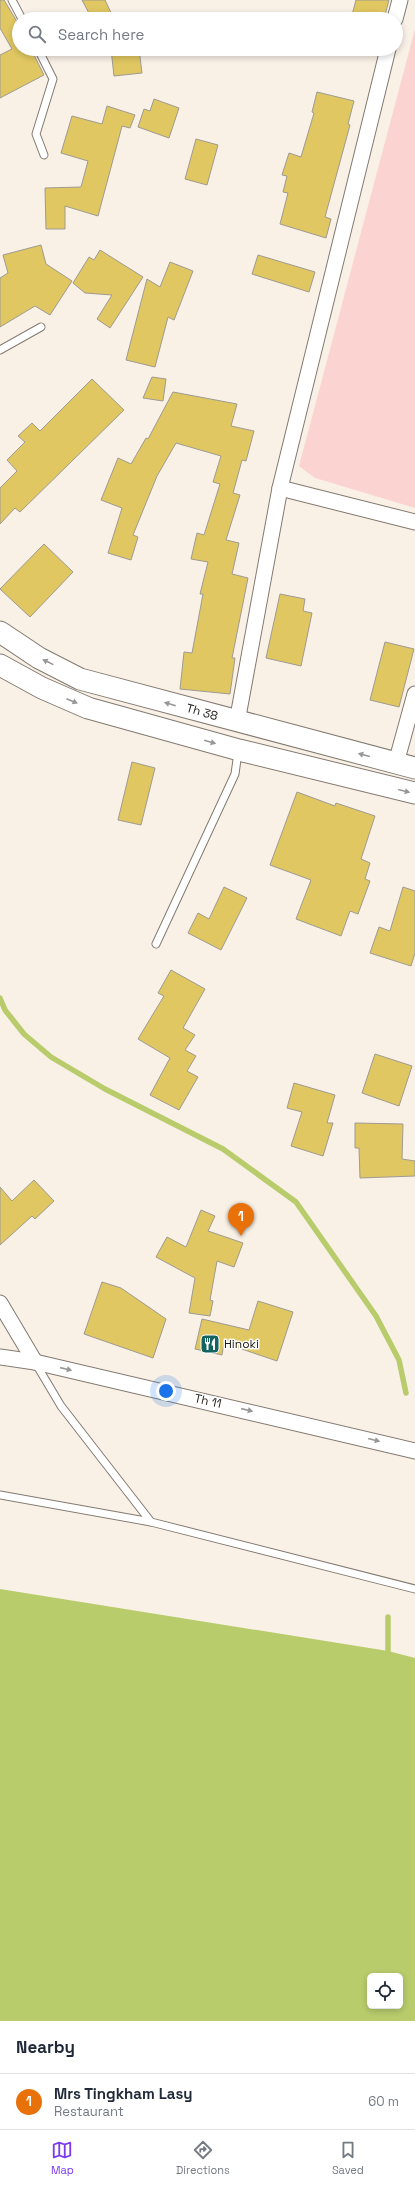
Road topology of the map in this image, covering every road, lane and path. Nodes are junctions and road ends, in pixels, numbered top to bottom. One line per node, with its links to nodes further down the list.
1 (12, 0): 3 (lane)
2 (400, 0): 4 (street)
3 (18, 12)
4 (397, 12)
5 (41, 56): 7 (lane)
6 (386, 56): 10 (street)
7 (44, 155)
8 (41, 327): 9 (lane)
9 (0, 350)
10 (280, 488): 11 (street); 15 (street)
11 (415, 522)
12 (0, 632): 15 (street, Th 38, one-way to 12)
13 (0, 664): 16 (street, one-way to 16)
14 (415, 694): 17 (street)
15 (237, 722): 17 (street, Th 38, one-way to 15)
16 (239, 750): 18 (street, one-way to 18); 19 (lane)
17 (405, 766)
18 (415, 793)
19 (156, 944)
20 (0, 1302): 22 (street)
21 (0, 1357): 22 (street, Th 11)
22 (35, 1362): 23 (street, Th 11, one-way to 23); 25 (lane)
23 (415, 1451)
24 (0, 1495): 25 (lane)
25 (151, 1522): 26 (lane)
26 (415, 1589)

